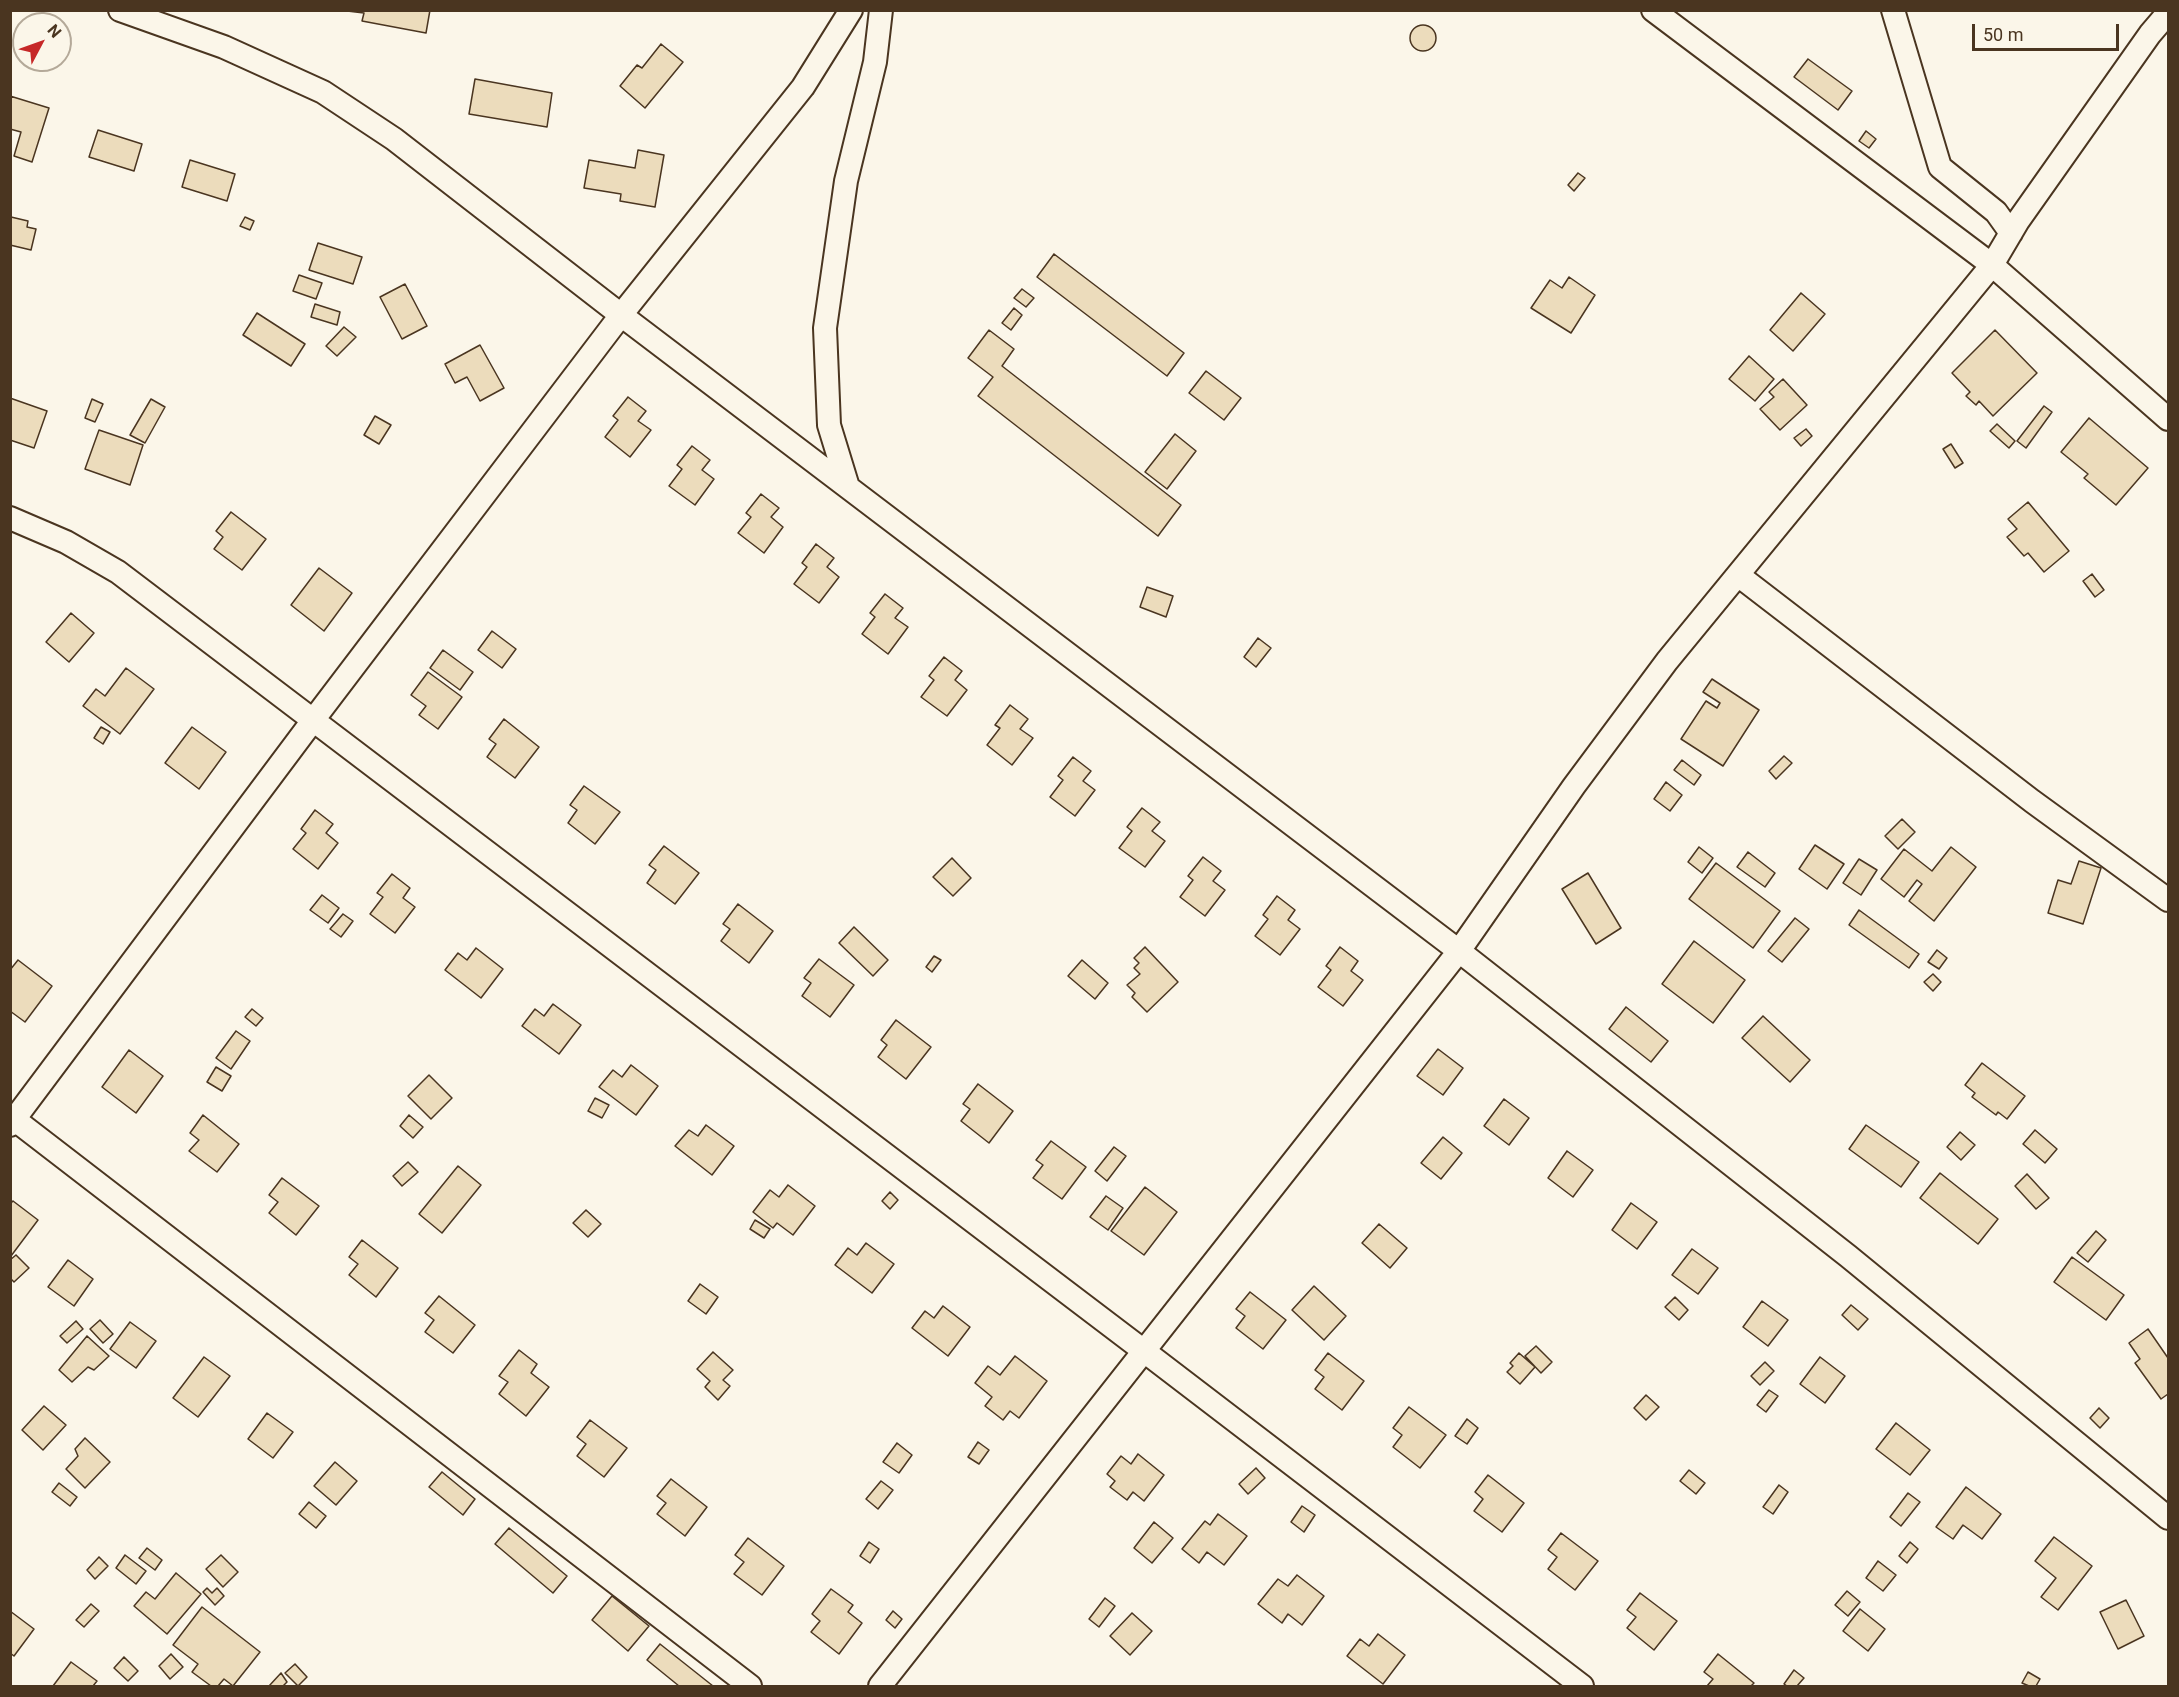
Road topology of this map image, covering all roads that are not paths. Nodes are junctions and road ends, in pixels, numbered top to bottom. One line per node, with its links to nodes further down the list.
1 (120, 10): 9 (street)
2 (851, 10): 9 (street)
3 (881, 10): 11 (street)
4 (1653, 10): 8 (street)
5 (1893, 10): 7 (street)
6 (2169, 13): 7 (street)
7 (2011, 233): 8 (street)
8 (1992, 265): 10 (street); 13 (street)
9 (621, 315): 11 (street); 14 (street)
10 (2169, 419)
11 (848, 487): 16 (street)
12 (10, 518): 14 (street)
13 (1738, 575): 15 (street); 16 (street)
14 (314, 719): 17 (street); 18 (street)
15 (2169, 900)
16 (1459, 951): 18 (street); 19 (street)
17 (12, 1120): 20 (street)
18 (1144, 1351): 21 (street); 22 (street)
19 (2169, 1518)
20 (750, 1686)
21 (880, 1686)
22 (1582, 1686)

